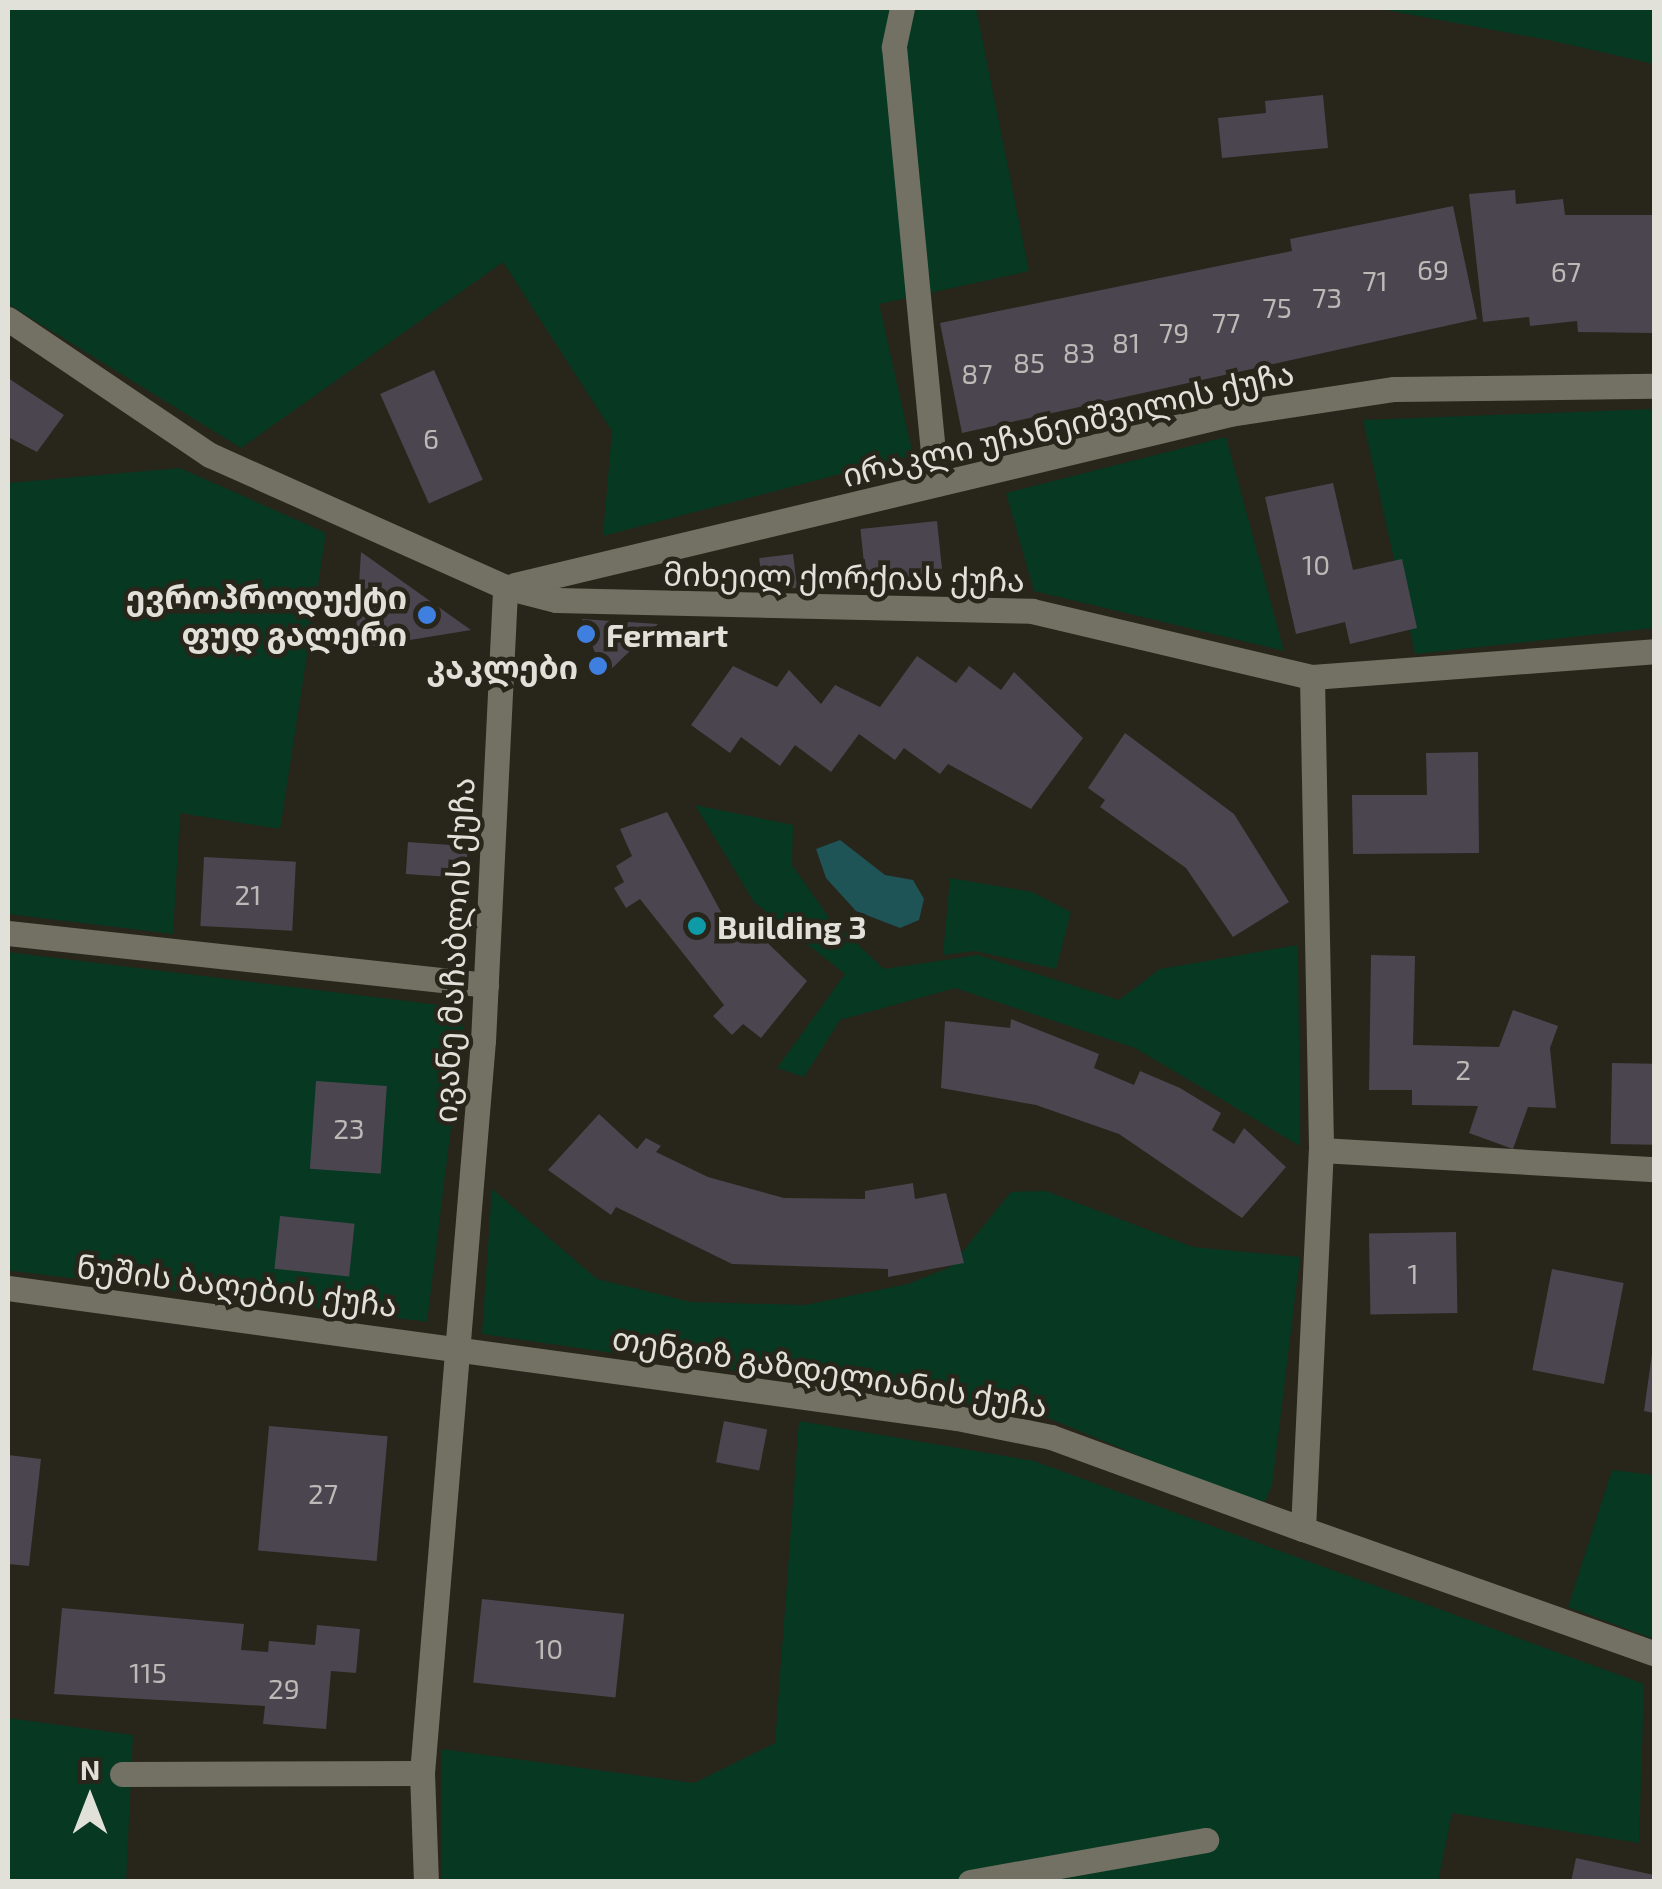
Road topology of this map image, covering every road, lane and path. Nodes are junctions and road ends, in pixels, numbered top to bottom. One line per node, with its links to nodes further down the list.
1 (902, 8): 4 (street)
2 (8, 320): 5 (street)
3 (1654, 386): 4 (street, ირაკლი უჩანეიშვილის ქუჩა)
4 (936, 484): 5 (street, ირაკლი უჩანეიშვილის ქუჩა)
5 (505, 587): 7 (street, მიხეილ ქორქიას ქუჩა); 9 (street, ივანე მაჩაბლის ქუჩა)
6 (1654, 651): 7 (street, მიხეილ ქორქიას ქუჩა)
7 (1312, 677): 10 (street)
8 (8, 933): 9 (street)
9 (486, 985): 13 (street, ივანე მაჩაბლის ქუჩა)
10 (1321, 1150): 11 (street); 14 (street)
11 (1654, 1169)
12 (8, 1288): 13 (street, ნუშის ბაღების ქუჩა)
13 (458, 1346): 14 (street, თენგიზ გაზდელიანის ქუჩა); 16 (street, ივანე მაჩაბლის ქუჩა)
14 (1303, 1529): 15 (street, თენგიზ გაზდელიანის ქუჩა)
15 (1654, 1652)
16 (422, 1772): 17 (street); 19 (street, ივანე მაჩაბლის ქუჩა)
17 (122, 1774)
18 (1206, 1840): 20 (street)
19 (426, 1882)
20 (970, 1882)

